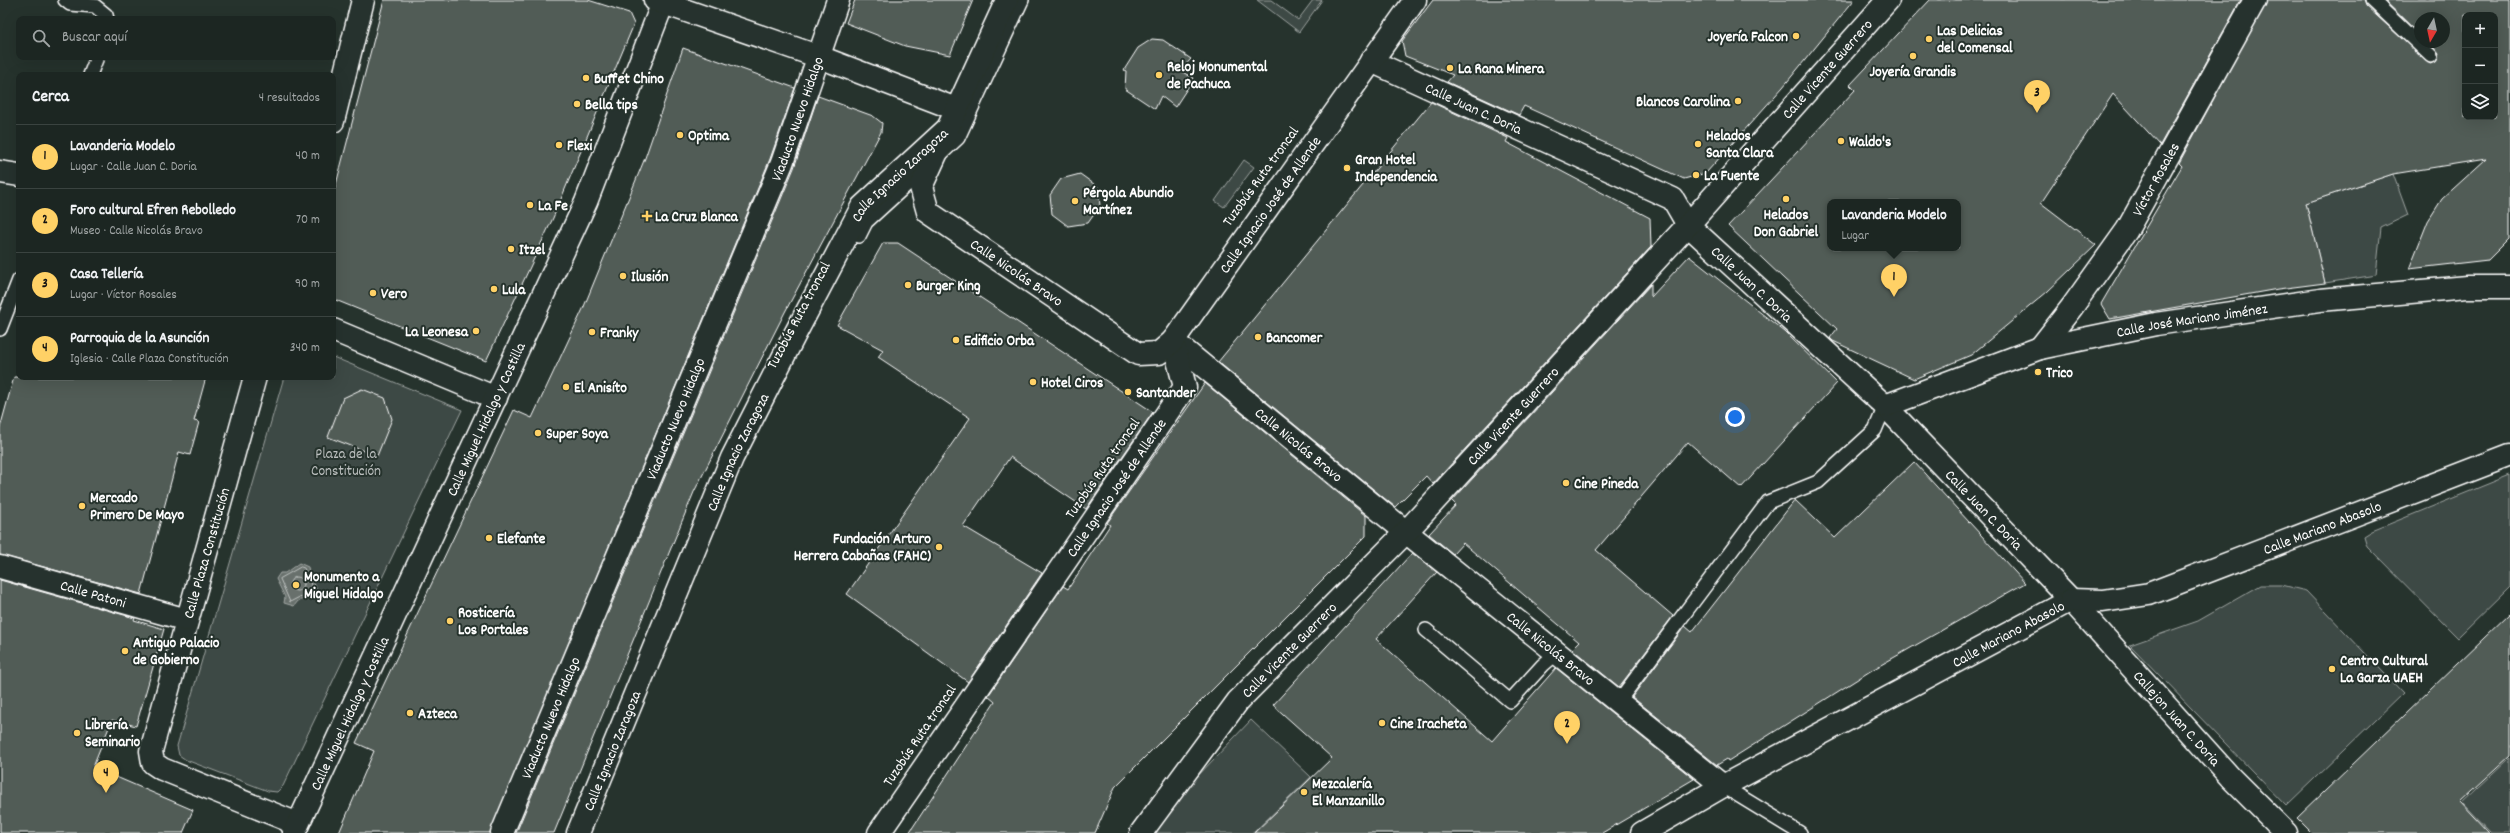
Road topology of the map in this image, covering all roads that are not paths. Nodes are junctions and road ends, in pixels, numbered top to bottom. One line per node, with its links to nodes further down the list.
1 (65, 0): 12 (lane)
2 (363, 0): 18 (street)
3 (838, 0): 13 (street, Viaducto Nuevo Hidalgo)
4 (1007, 0): 19 (street, Calle Ignacio Zaragoza)
5 (1022, 0): 21 (lane, Tuzobús Ruta troncal)
6 (1406, 0): 29 (lane, Tuzobús Ruta troncal)
7 (1415, 0): 16 (street, Calle Ignacio José de Allende)
8 (1888, 0): 24 (street, Calle Vicente Guerrero)
9 (2255, 0): 30 (street, Víctor Rosales)
10 (2372, 0): 14 (lane)
11 (661, 1): 13 (street); 32 (street, Calle Miguel Hidalgo y Costilla)
12 (106, 16)
13 (817, 56): 19 (street); 45 (street, Viaducto Nuevo Hidalgo)
14 (2431, 56)
15 (96, 60): 17 (lane)
16 (1371, 61): 24 (street, Calle Juan C. Doria); 29 (street, Calle Ignacio José de Allende)
17 (91, 72)
18 (336, 109)
19 (956, 109): 20 (street, Calle Ignacio Zaragoza)
20 (946, 130): 21 (street, Calle Nicolás Bravo); 46 (street, Calle Ignacio Zaragoza)
21 (932, 162): 29 (street, Calle Nicolás Bravo); 47 (lane, Tuzobús Ruta troncal)
22 (0, 172): 23 (street)
23 (16, 175)
24 (1688, 225): 33 (street, Calle Juan C. Doria); 35 (street, Calle Vicente Guerrero)
25 (2510, 287): 30 (street, Calle José Mariano Jiménez)
26 (16, 288): 27 (lane)
27 (0, 329)
28 (336, 331): 32 (street)
29 (1170, 343): 35 (street, Calle Nicolás Bravo); 48 (lane, Tuzobús Ruta troncal); 49 (street, Calle Ignacio José de Allende)
30 (2040, 348): 33 (street, Calle José Mariano Jiménez)
31 (254, 380): 38 (street, Calle Plaza Constitución)
32 (496, 398): 44 (street, Calle Miguel Hidalgo y Costilla)
33 (1885, 406): 37 (street, Calle Juan C. Doria); 41 (lane)
34 (2510, 455): 37 (street, Calle Mariano Abasolo)
35 (1406, 532): 40 (street, Calle Nicolás Bravo); 50 (street, Calle Vicente Guerrero)
36 (0, 567): 38 (street, Calle Patoni)
37 (2071, 600): 42 (street, Calle Mariano Abasolo); 43 (street, Callejon Juan C. Doria)
38 (188, 620): 44 (street, Calle Plaza Constitución)
39 (1426, 630): 40 (lane)
40 (1557, 653): 41 (street, Calle Nicolás Bravo)
41 (1618, 702): 42 (street, Calle Nicolás Bravo)
42 (1723, 786): 51 (street, Calle Mariano Abasolo); 52 (lane)
43 (2274, 829)
44 (294, 830)
45 (502, 833)
46 (578, 833)
47 (584, 833)
48 (871, 833)
49 (879, 833)
50 (1141, 833)
51 (1642, 833)
52 (1800, 833)

